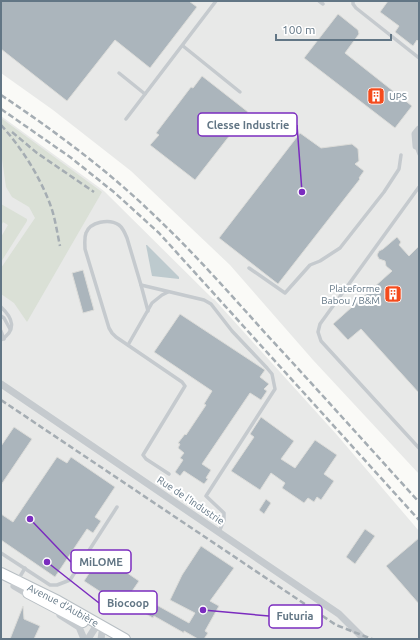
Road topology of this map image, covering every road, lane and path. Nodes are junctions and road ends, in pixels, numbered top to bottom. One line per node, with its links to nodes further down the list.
1 (216, 1): 5 (lane)
2 (319, 1): 4 (lane)
3 (353, 1): 6 (lane)
4 (323, 4)
5 (183, 46): 8 (lane); 9 (lane)
6 (419, 58)
7 (119, 73): 9 (lane)
8 (240, 92)
9 (145, 94): 10 (lane)
10 (126, 119)
11 (419, 129): 12 (street)
12 (416, 146): 13 (lane)
13 (419, 154)
14 (401, 155): 16 (lane)
15 (419, 187): 27 (lane)
16 (249, 268)
17 (140, 285): 18 (lane); 20 (lane); 25 (lane)
18 (169, 292): 20 (lane); 30 (lane)
19 (1, 307): 22 (lane)
20 (148, 310): 25 (lane)
21 (1, 316): 22 (lane)
22 (10, 329): 24 (lane)
23 (1, 331): 24 (lane)
24 (2, 340)
25 (128, 345): 28 (lane)
26 (1, 384): 30 (street, Rue de l'Industrie)
27 (419, 448)
28 (169, 474)
29 (117, 507): 32 (lane)
30 (219, 532): 41 (street, Rue de l'Industrie)
31 (1, 553): 32 (lane)
32 (25, 568): 35 (lane)
33 (1, 573): 35 (main road, Avenue d'Aubière)
34 (1, 580): 35 (main road, Avenue d'Aubière)
35 (16, 583): 36 (main road, Avenue d'Aubière); 37 (street, Avenue d'Aubière)
36 (100, 631): 38 (street); 39 (main road, Avenue d'Aubière); 40 (main road, Avenue d'Aubière)
37 (84, 639)
38 (88, 639)
39 (115, 639)
40 (125, 639)
41 (364, 639)

